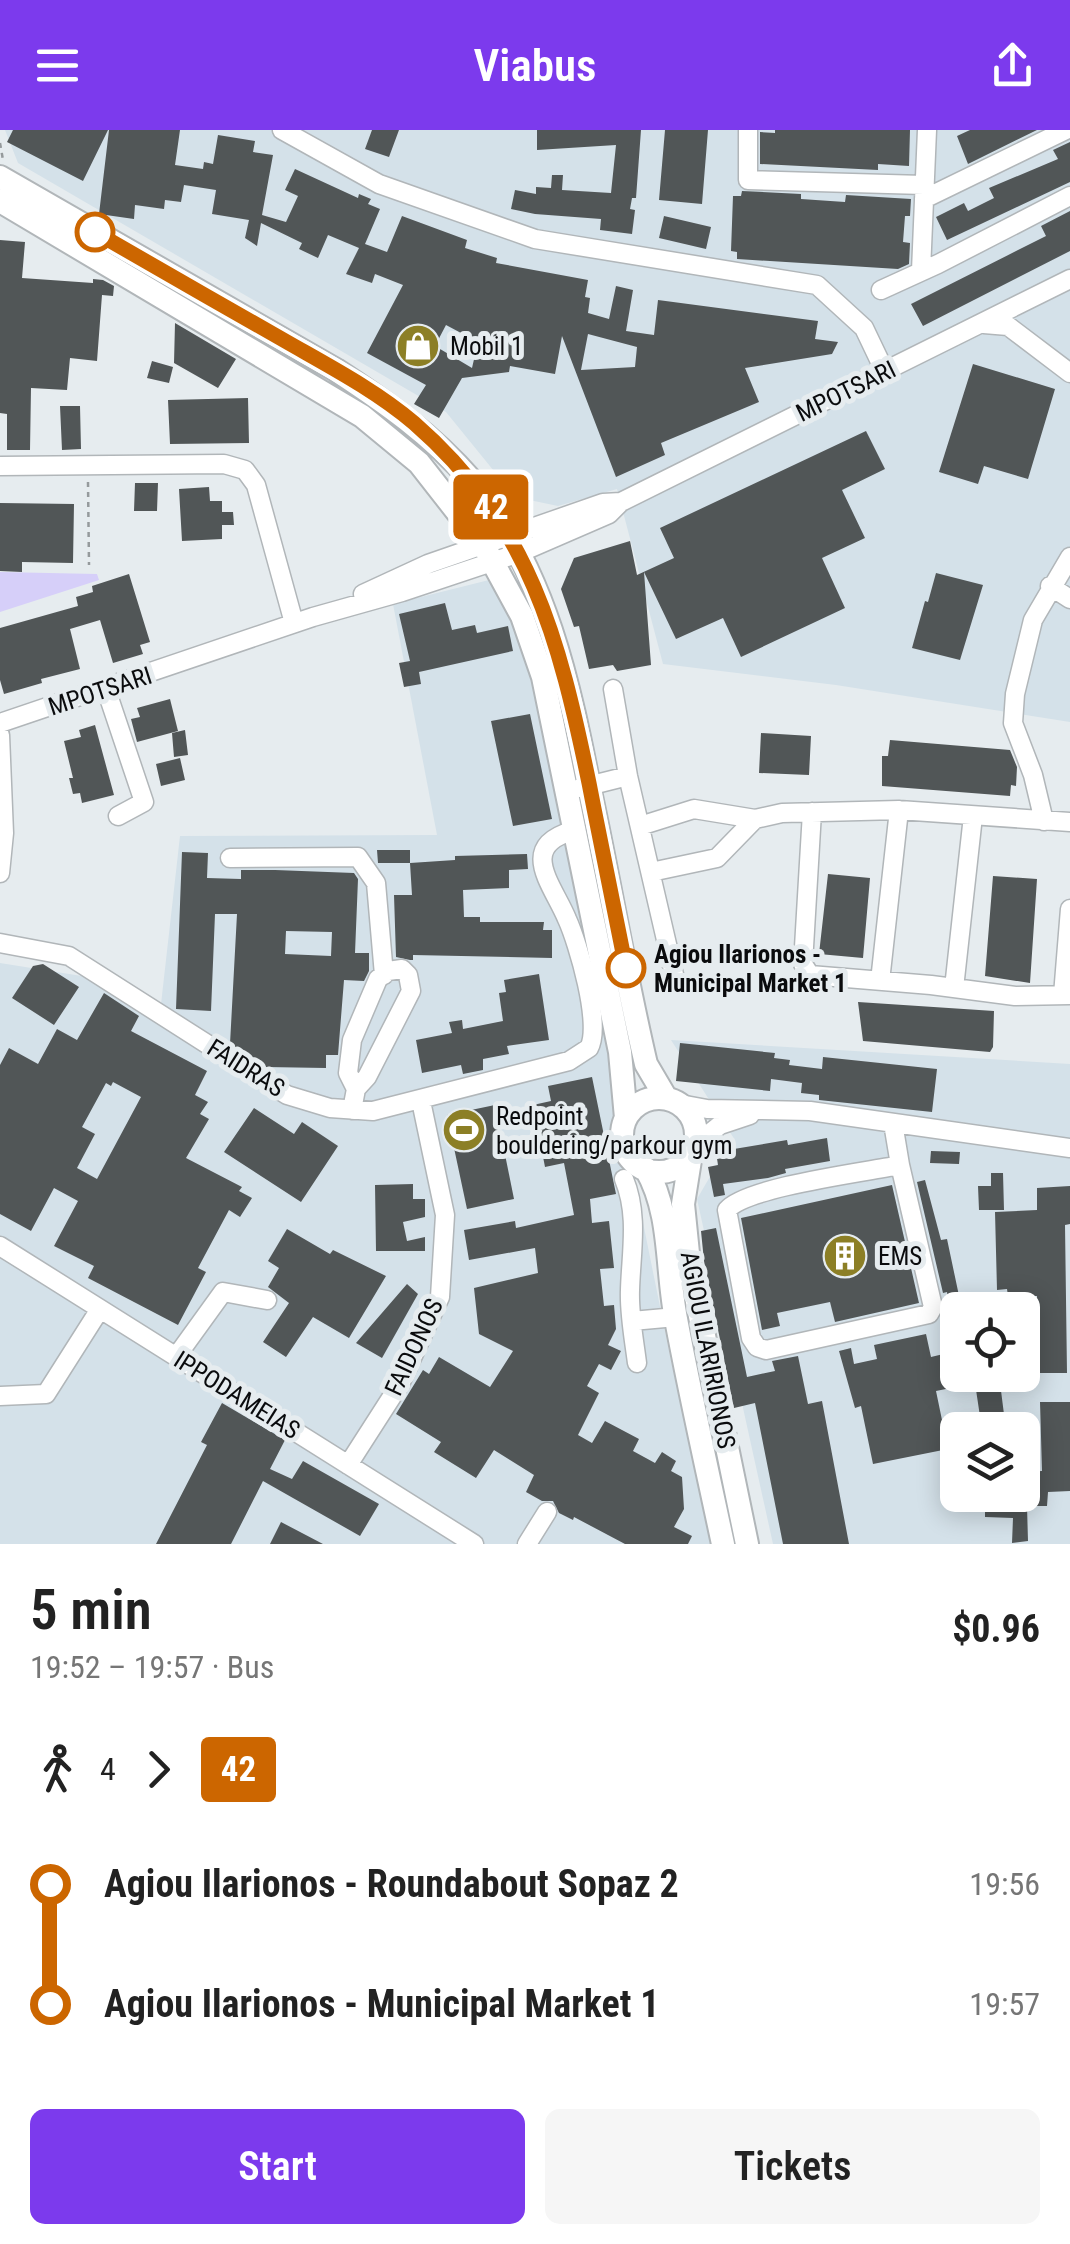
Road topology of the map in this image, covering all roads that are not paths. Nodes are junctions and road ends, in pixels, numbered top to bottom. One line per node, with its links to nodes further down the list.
1 (282, 130): 13 (street)
2 (748, 130): 6 (street)
3 (927, 130): 6 (street)
4 (1066, 130): 6 (street)
5 (4, 173): 16 (main road)
6 (924, 192): 9 (street)
7 (1070, 196): 9 (street)
8 (0, 201): 17 (main road)
9 (922, 270): 11 (street)
10 (1070, 279): 12 (street, MPOTSARI)
11 (881, 290)
12 (984, 324): 13 (street, MPOTSARI); 14 (street)
13 (885, 372): 16 (street, MPOTSARI)
14 (1070, 373)
15 (0, 466): 21 (street)
16 (515, 545): 17 (street, MPOTSARI); 27 (main road)
17 (490, 554): 21 (street, MPOTSARI); 28 (main road)
18 (1070, 557): 19 (street)
19 (1050, 586): 20 (street); 34 (street)
20 (1070, 599)
21 (294, 623): 22 (street, MPOTSARI)
22 (106, 689): 24 (street, MPOTSARI); 31 (street)
23 (613, 689): 26 (street)
24 (0, 723)
25 (0, 736): 38 (street)
26 (628, 776): 27 (street); 36 (street)
27 (589, 786): 28 (street); 51 (main road)
28 (564, 792): 37 (main road)
29 (900, 810): 30 (street); 32 (street); 45 (street)
30 (812, 812): 33 (street); 45 (street)
31 (118, 816)
32 (973, 816): 34 (street); 47 (street)
33 (755, 819): 36 (street); 40 (street)
34 (1044, 821): 35 (street)
35 (1070, 822)
36 (640, 826): 40 (street)
37 (572, 830): 50 (street, FAIDRAS); 54 (main road)
38 (2, 834): 41 (street)
39 (230, 858): 44 (street)
40 (651, 872): 46 (street)
41 (0, 873)
42 (1070, 909): 48 (street)
43 (0, 943): 52 (street, FAIDRAS)
44 (384, 974): 49 (street); 49 (street)
45 (880, 981): 47 (street)
46 (676, 983)
47 (954, 988): 48 (street)
48 (1066, 995)
49 (356, 1089): 52 (street)
50 (421, 1101): 52 (street, FAIDRAS); 69 (street, FAIDONOS)
51 (673, 1101): 53 (street); 54 (main road); 57 (main road)
52 (352, 1110)
53 (785, 1110): 55 (street); 57 (street)
54 (626, 1118): 59 (main road)
55 (893, 1123): 56 (street); 58 (street)
56 (1070, 1148)
57 (693, 1150): 59 (main road); 74 (main road, AGIOU ILARIRIONOS)
58 (900, 1166): 58 (street)
59 (646, 1170): 64 (main road, AGIOU ILARIRIONOS)
60 (624, 1179): 65 (street)
61 (0, 1246): 63 (street, IPPODAMEIAS)
62 (266, 1300): 66 (street)
63 (100, 1309): 66 (street, IPPODAMEIAS); 68 (street)
64 (676, 1317): 65 (street); 73 (main road, AGIOU ILARIRIONOS)
65 (632, 1321): 67 (street)
66 (176, 1356): 69 (street, IPPODAMEIAS)
67 (637, 1362)
68 (0, 1396)
69 (348, 1465): 71 (street, IPPODAMEIAS)
70 (547, 1512): 72 (street)
71 (474, 1544)
72 (527, 1544)
73 (723, 1544)
74 (748, 1544)

